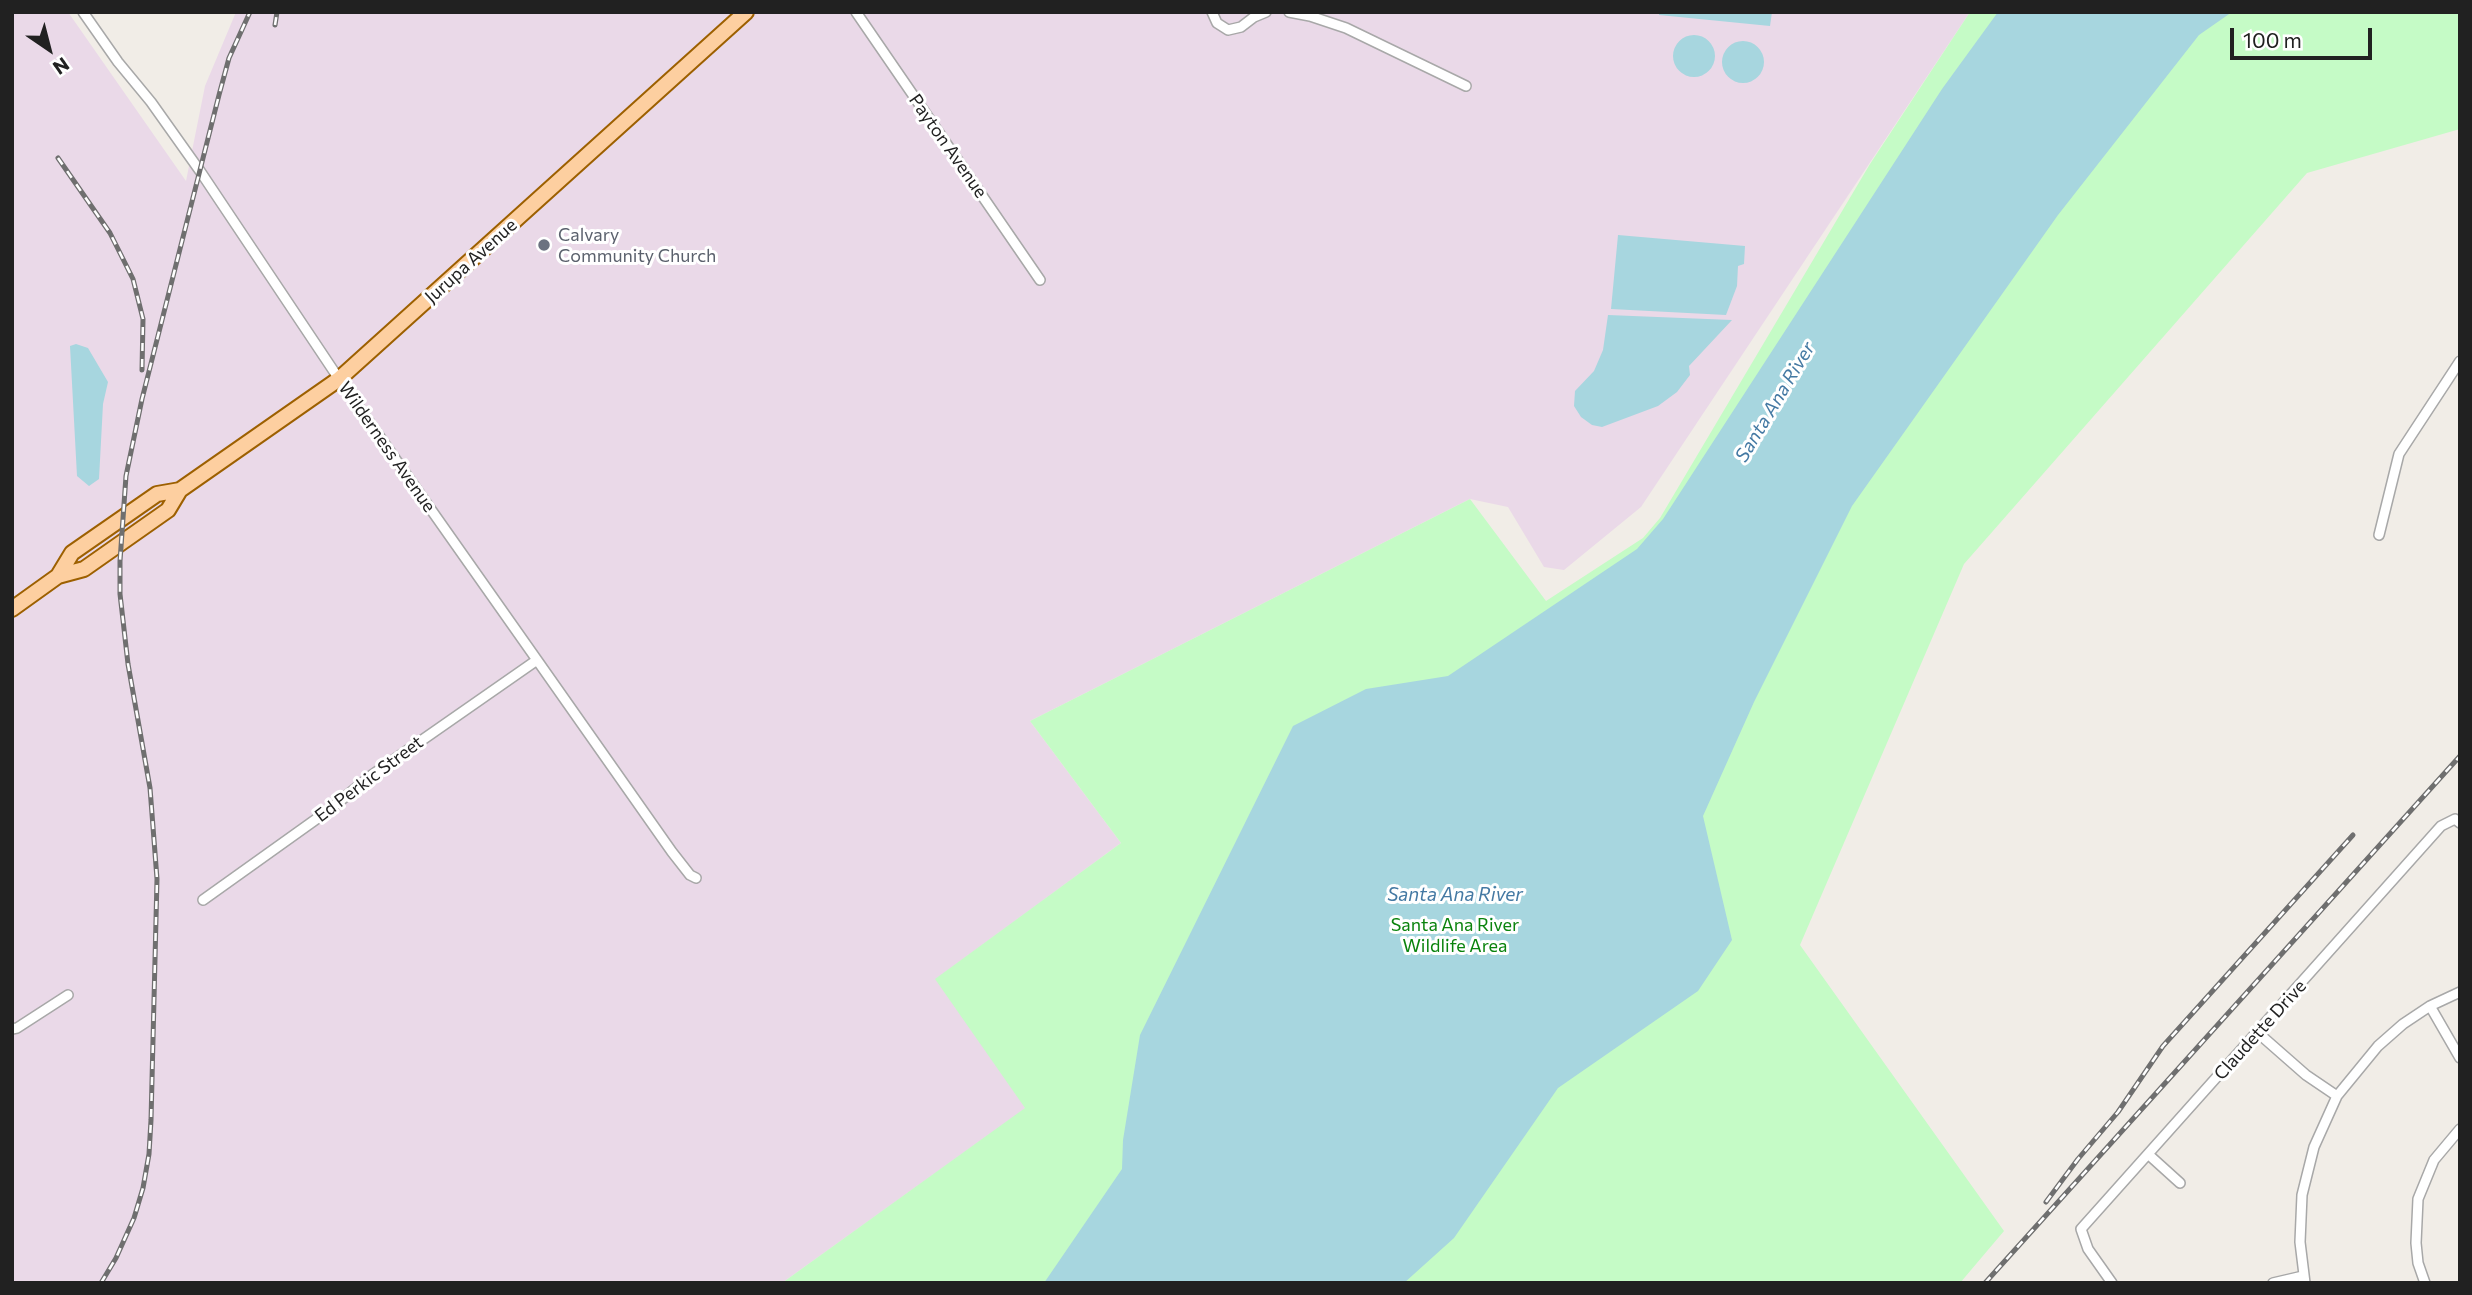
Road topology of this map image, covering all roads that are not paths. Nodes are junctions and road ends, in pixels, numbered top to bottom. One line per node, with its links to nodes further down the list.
1 (83, 12): 10 (street, Wilderness Avenue)
2 (746, 12): 10 (main road, Jurupa Avenue)
3 (856, 12): 8 (street, Payton Avenue)
4 (1212, 12): 5 (street)
5 (1266, 12)
6 (1289, 12): 7 (street)
7 (1466, 86)
8 (1040, 280)
9 (2460, 361): 11 (street)
10 (339, 379): 12 (main road, Jurupa Avenue); 13 (street, Wilderness Avenue)
11 (2379, 535)
12 (12, 609)
13 (537, 660): 15 (street, Wilderness Avenue); 16 (street, Ed Perkic Street)
14 (2457, 821): 21 (street, Claudette Drive)
15 (696, 878)
16 (203, 900)
17 (2460, 992): 19 (street)
18 (68, 995): 20 (street)
19 (2430, 1006): 22 (street); 23 (street)
20 (12, 1029)
21 (2257, 1032): 23 (street); 25 (street, Claudette Drive)
22 (2460, 1058)
23 (2337, 1096): 27 (street)
24 (2460, 1129): 30 (street)
25 (2149, 1155): 26 (street); 28 (street, Claudette Drive)
26 (2180, 1184)
27 (2304, 1279): 29 (street)
28 (2112, 1283)
29 (2273, 1283)
30 (2425, 1283)

